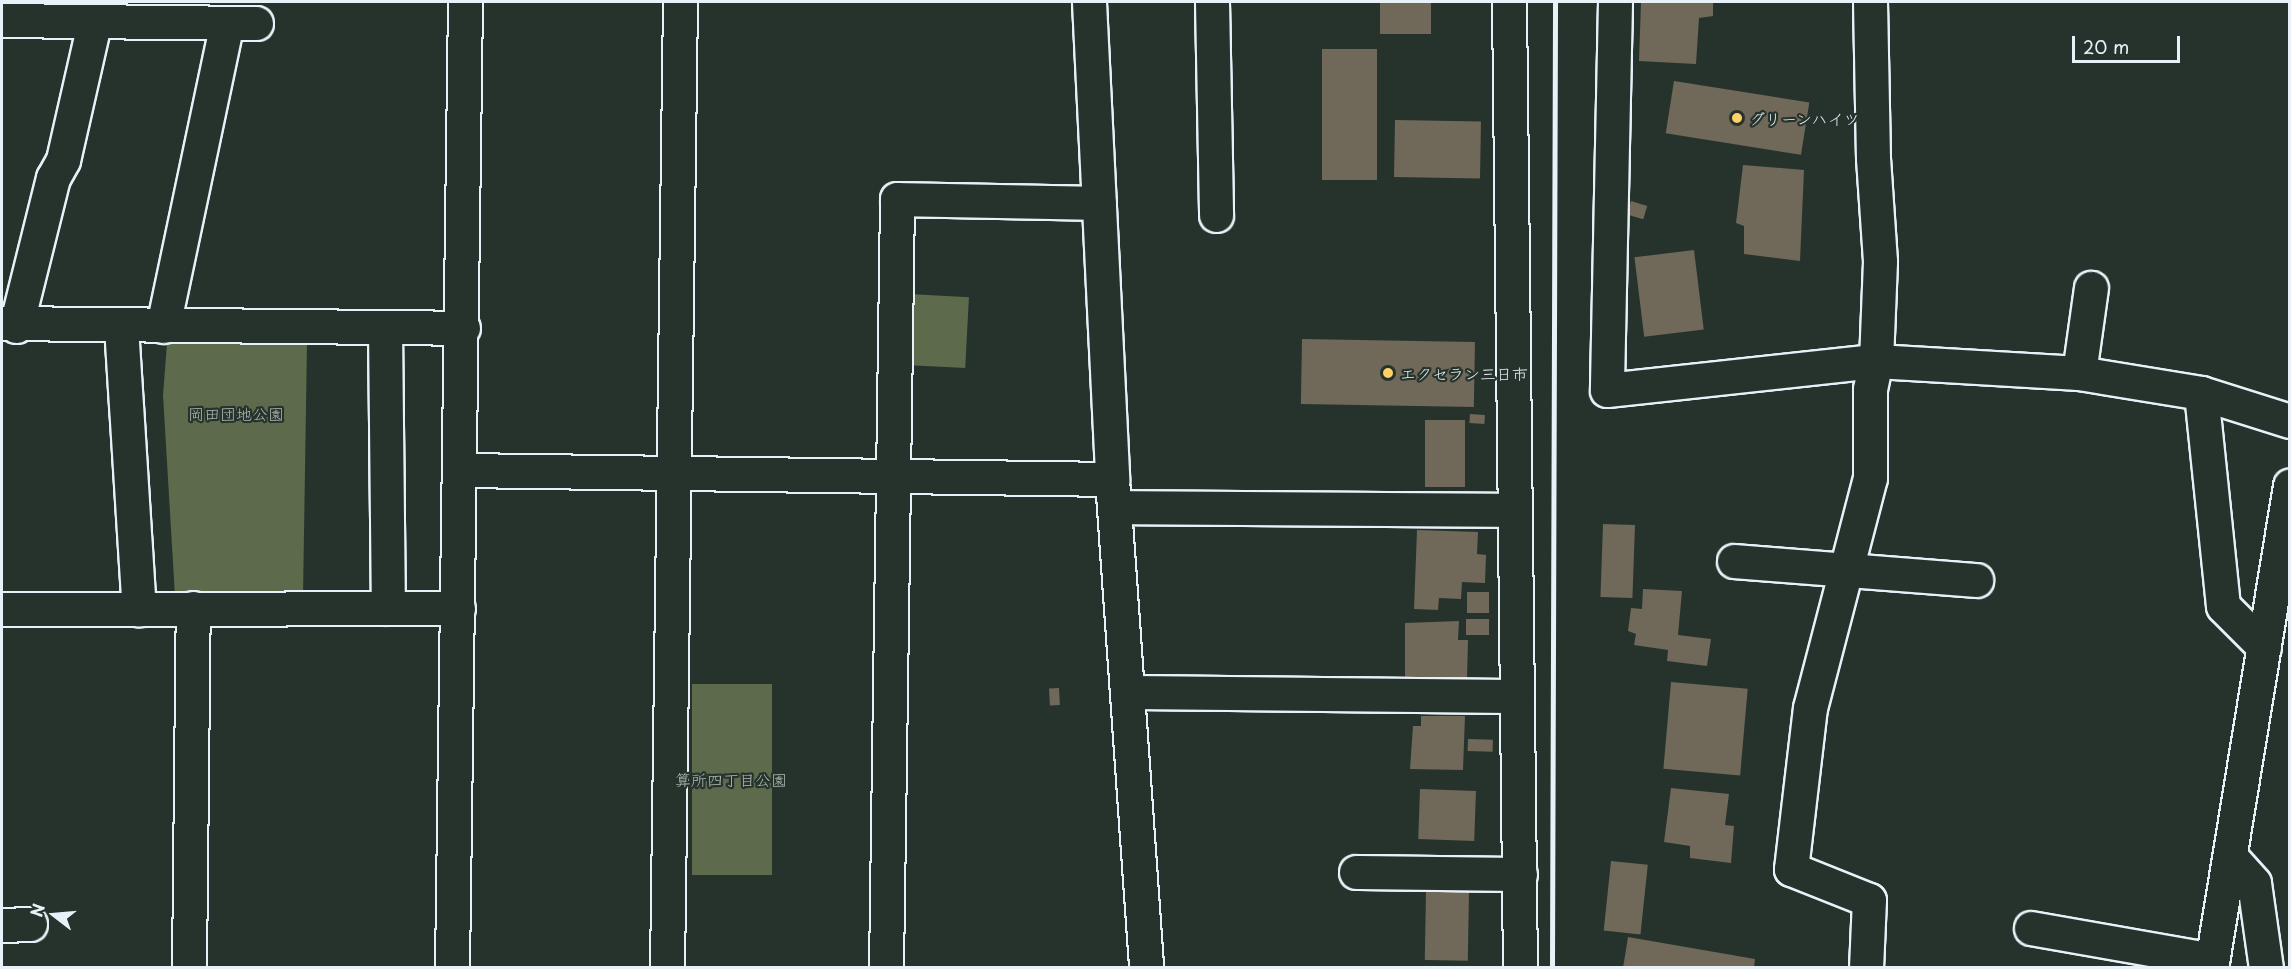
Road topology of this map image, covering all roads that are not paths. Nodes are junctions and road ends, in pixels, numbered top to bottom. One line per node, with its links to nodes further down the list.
1 (465, 2): 18 (street)
2 (680, 2): 24 (street)
3 (1089, 2): 11 (street)
4 (1212, 2): 12 (street)
5 (1509, 2): 28 (street)
6 (1615, 2): 19 (street)
7 (1870, 2): 19 (street)
8 (41, 12): 9 (street); 10 (street)
9 (2, 20)
10 (94, 23): 14 (street); 16 (street)
11 (1099, 203): 25 (street); 27 (street)
12 (1216, 215)
13 (2091, 288): 20 (street)
14 (9, 325): 15 (street)
15 (121, 326): 16 (street); 36 (street)
16 (163, 326): 17 (street)
17 (385, 328): 18 (street); 33 (street)
18 (463, 328): 23 (street)
19 (1876, 361): 20 (street); 30 (street)
20 (2079, 373): 21 (street)
21 (2201, 393): 22 (street); 37 (street)
22 (2289, 421)
23 (461, 470): 24 (street); 34 (street)
24 (675, 474): 25 (street); 47 (street)
25 (893, 475): 27 (street); 48 (street)
26 (2289, 485): 37 (street)
27 (1114, 493): 28 (street); 38 (street)
28 (1512, 510): 39 (street)
29 (1734, 561): 30 (street)
30 (1847, 567): 31 (street); 51 (street)
31 (1976, 580)
32 (193, 608): 33 (street); 36 (street); 45 (street)
33 (388, 608): 34 (street)
34 (458, 608): 46 (street)
35 (2, 609): 36 (street)
36 (139, 609)
37 (2264, 647): 40 (street)
38 (1128, 692): 39 (street); 49 (street)
39 (1517, 696): 42 (street)
40 (2230, 856): 44 (street); 52 (street)
41 (1356, 872): 42 (street)
42 (1520, 874): 50 (street)
43 (2031, 928): 44 (street)
44 (2211, 964)
45 (189, 968)
46 (452, 968)
47 (667, 968)
48 (886, 968)
49 (1146, 968)
50 (1520, 968)
51 (1866, 968)
52 (2266, 968)

